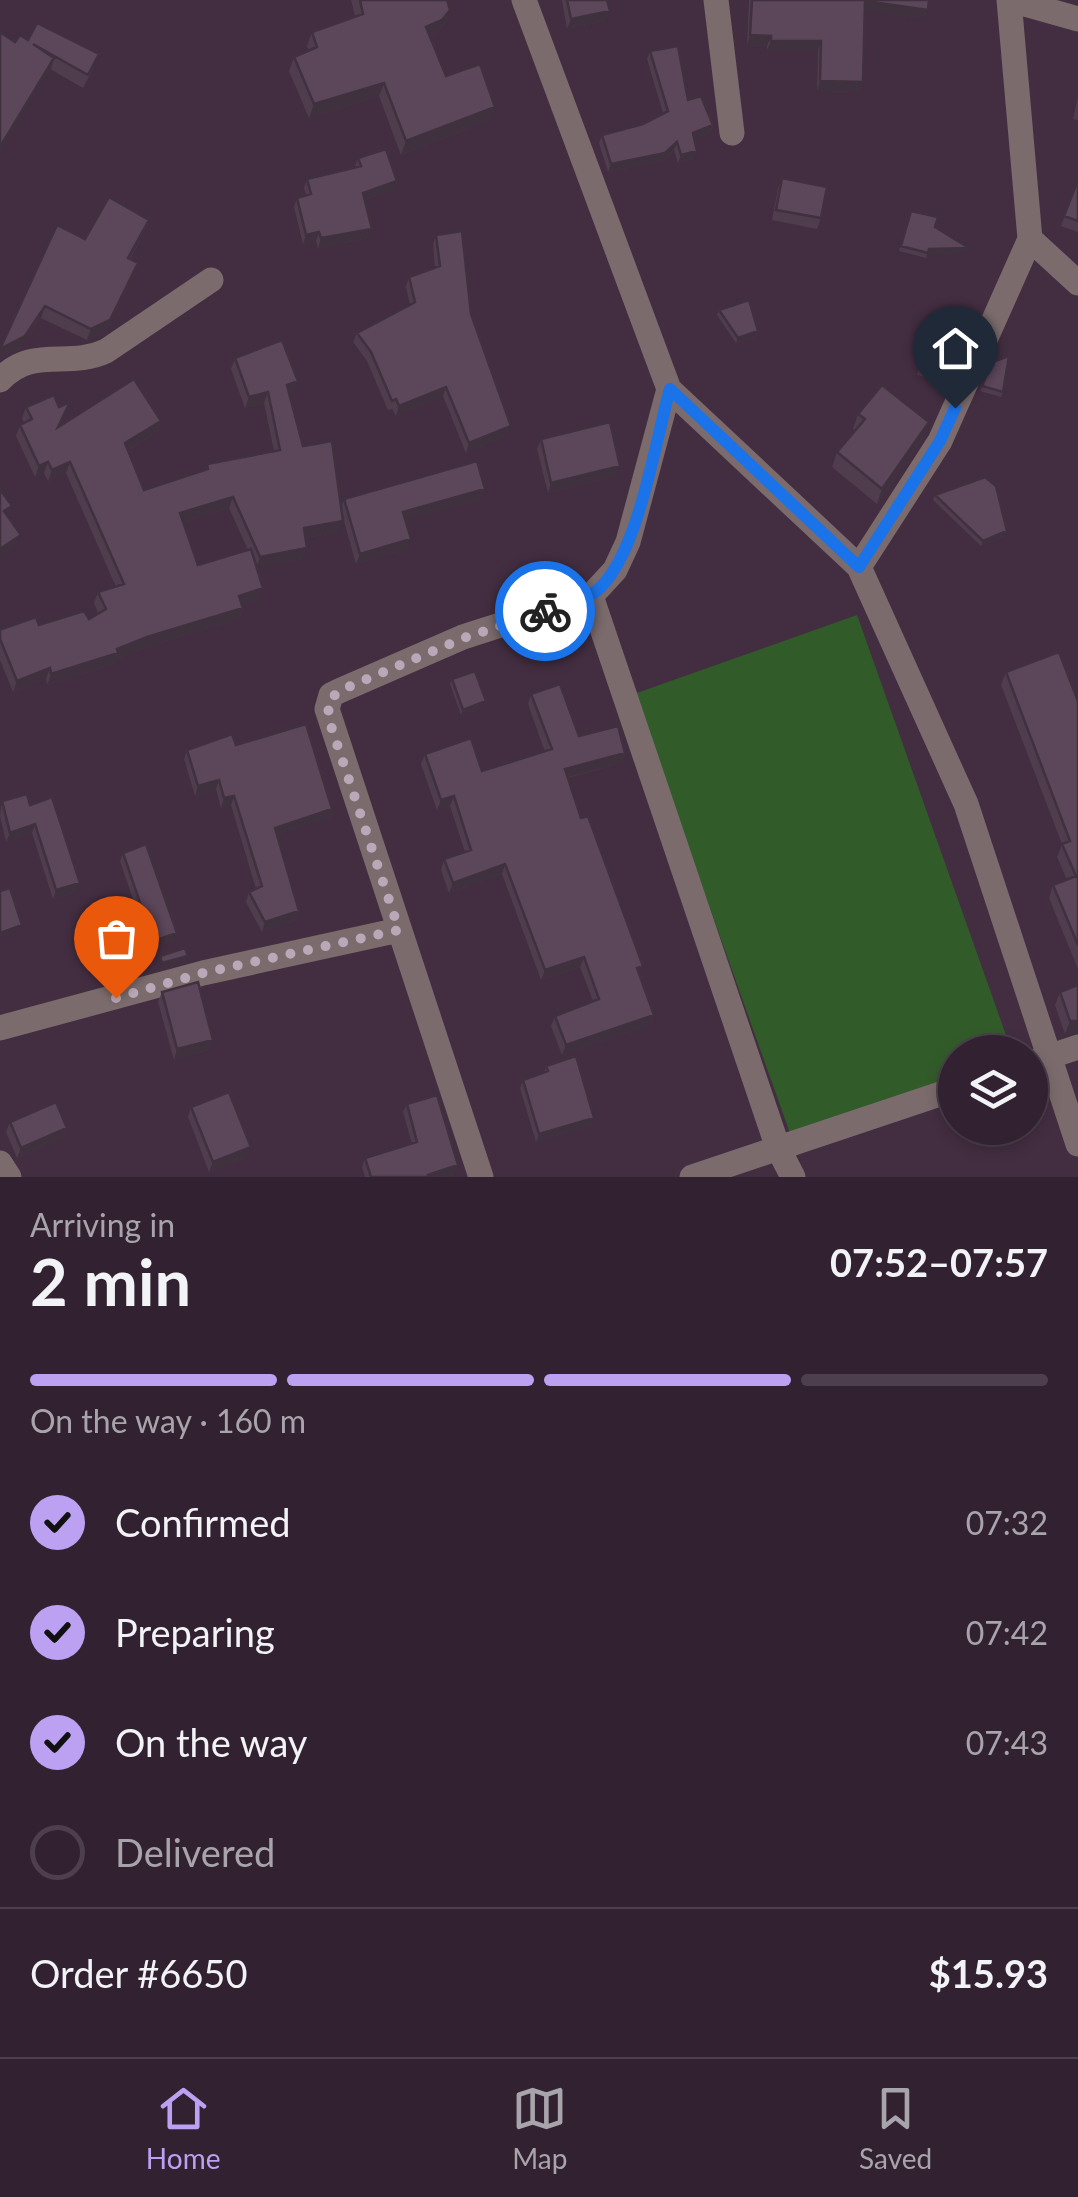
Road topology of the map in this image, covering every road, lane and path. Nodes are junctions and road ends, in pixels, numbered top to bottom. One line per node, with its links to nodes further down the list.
1 (524, 0): 10 (street)
2 (716, 0): 5 (street)
3 (1010, 0): 4 (street); 6 (street)
4 (1078, 19)
5 (732, 133)
6 (1030, 239): 8 (street); 11 (street)
7 (212, 280): 9 (street)
8 (1078, 283)
9 (0, 380)
10 (670, 389): 11 (street); 12 (street)
11 (859, 567): 15 (street)
12 (591, 596): 13 (street); 21 (street)
13 (399, 930): 14 (street); 24 (street)
14 (0, 1028)
15 (1032, 1035)
16 (1078, 1047): 17 (street)
17 (1048, 1058)
18 (1048, 1080): 20 (street)
19 (938, 1094): 21 (street)
20 (1078, 1144)
21 (778, 1148): 25 (street); 26 (street)
22 (0, 1163): 23 (street)
23 (8, 1177)
24 (480, 1177)
25 (692, 1177)
26 (793, 1177)

